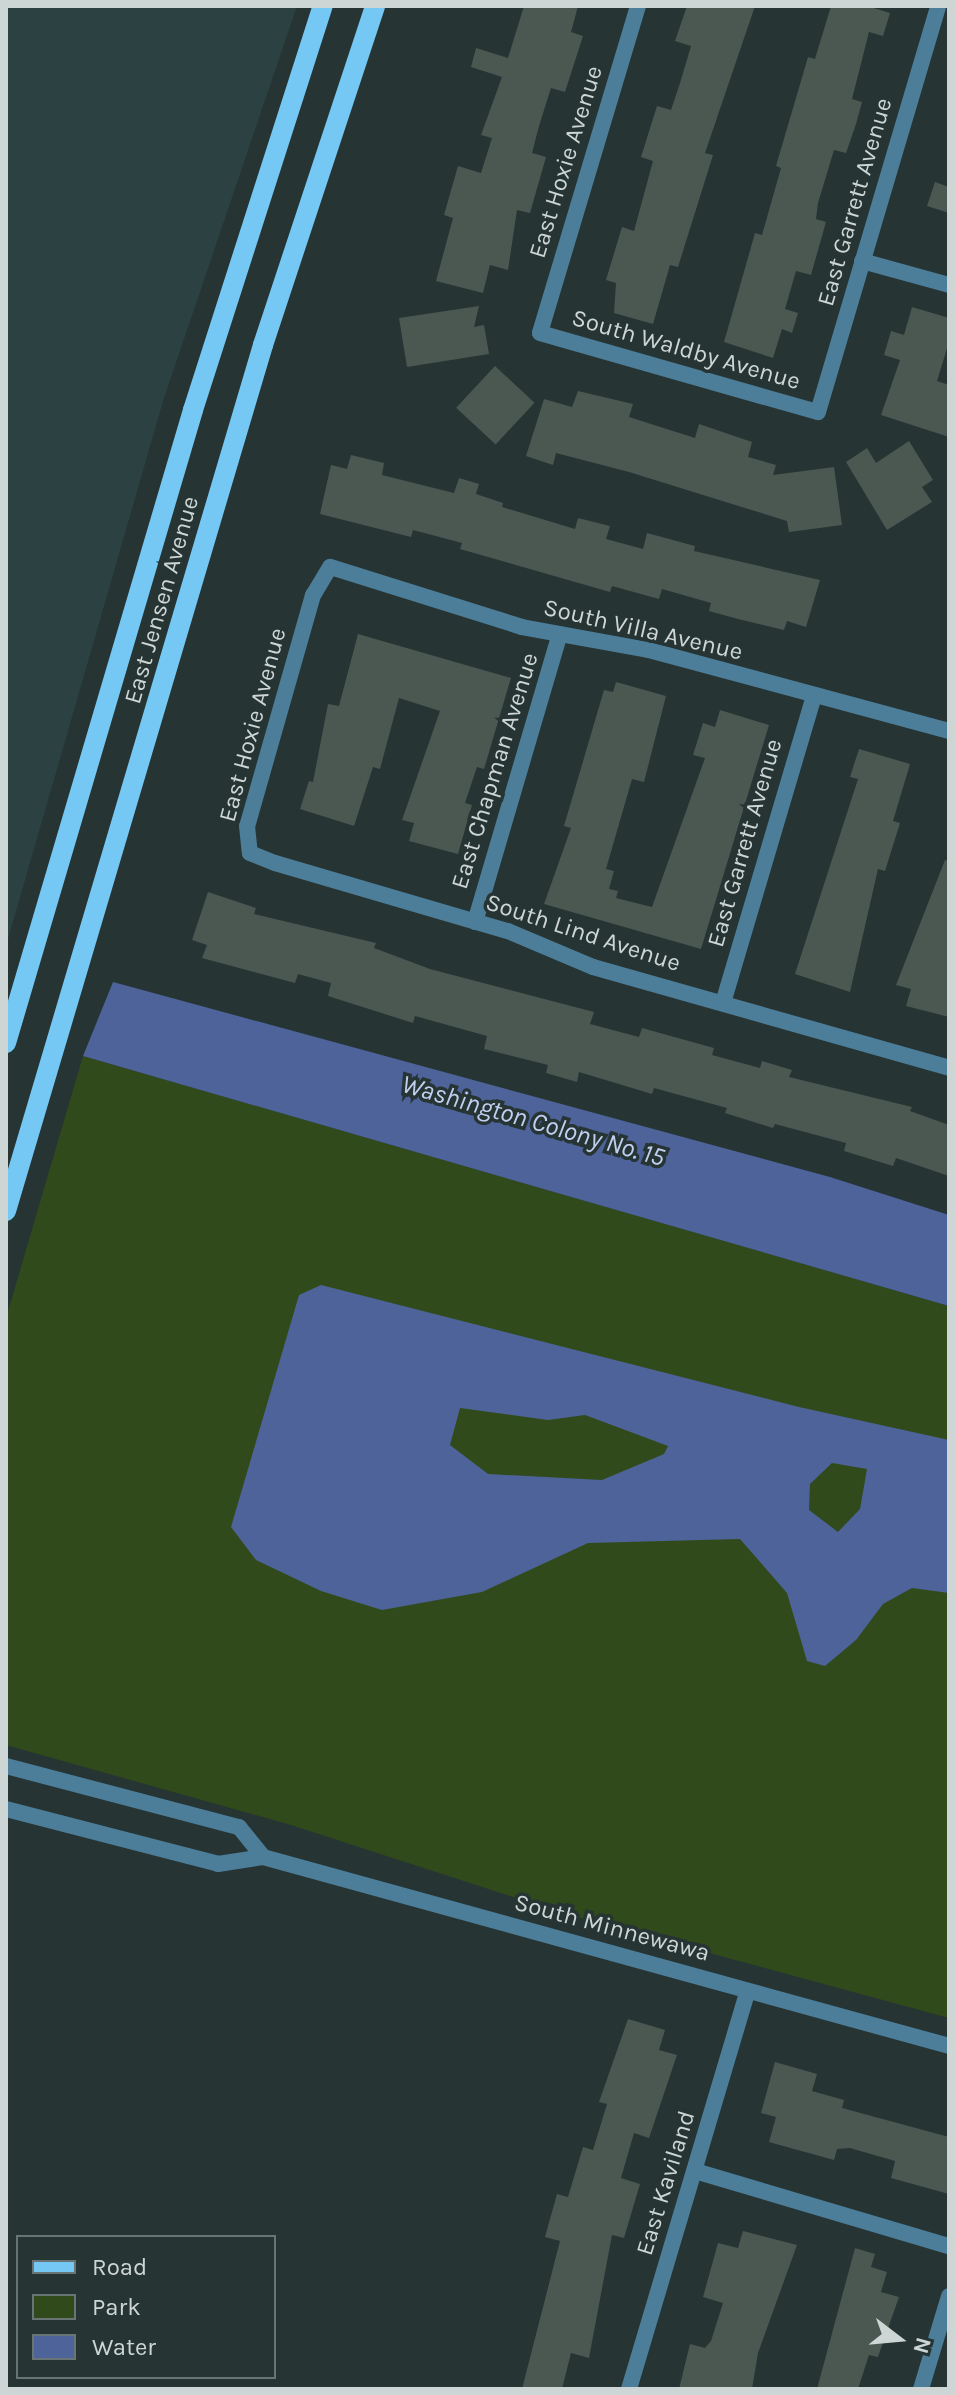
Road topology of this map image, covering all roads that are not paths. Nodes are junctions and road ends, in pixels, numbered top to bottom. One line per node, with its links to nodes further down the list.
1 (323, 6): 16 (main road, East Jensen Avenue)
2 (375, 6): 18 (main road, East Jensen Avenue)
3 (638, 6): 7 (street, East Hoxie Avenue)
4 (938, 6): 5 (street, East Garrett Avenue)
5 (862, 261): 6 (street); 8 (street, East Garrett Avenue)
6 (949, 285)
7 (540, 333): 8 (street, South Waldby Avenue)
8 (818, 412)
9 (330, 567): 10 (street, South Villa Avenue); 13 (street, East Hoxie Avenue)
10 (560, 634): 11 (street, South Villa Avenue); 14 (street, East Chapman Avenue)
11 (814, 696): 12 (street, South Villa Avenue); 15 (street, East Garrett Avenue)
12 (949, 731)
13 (250, 853): 14 (street, South Lind Avenue)
14 (475, 922): 15 (street, South Lind Avenue)
15 (723, 1003): 17 (street, South Lind Avenue)
16 (6, 1043)
17 (949, 1068)
18 (6, 1211)
19 (6, 1766): 21 (street)
20 (6, 1809): 21 (street, South Minnewawa)
21 (263, 1857): 22 (street, South Minnewawa)
22 (748, 1991): 23 (street, South Minnewawa); 24 (street, East Kaviland)
23 (949, 2046)
24 (695, 2171): 25 (street); 27 (street, East Kaviland)
25 (949, 2246)
26 (949, 2296): 28 (street)
27 (629, 2389)
28 (921, 2389)

